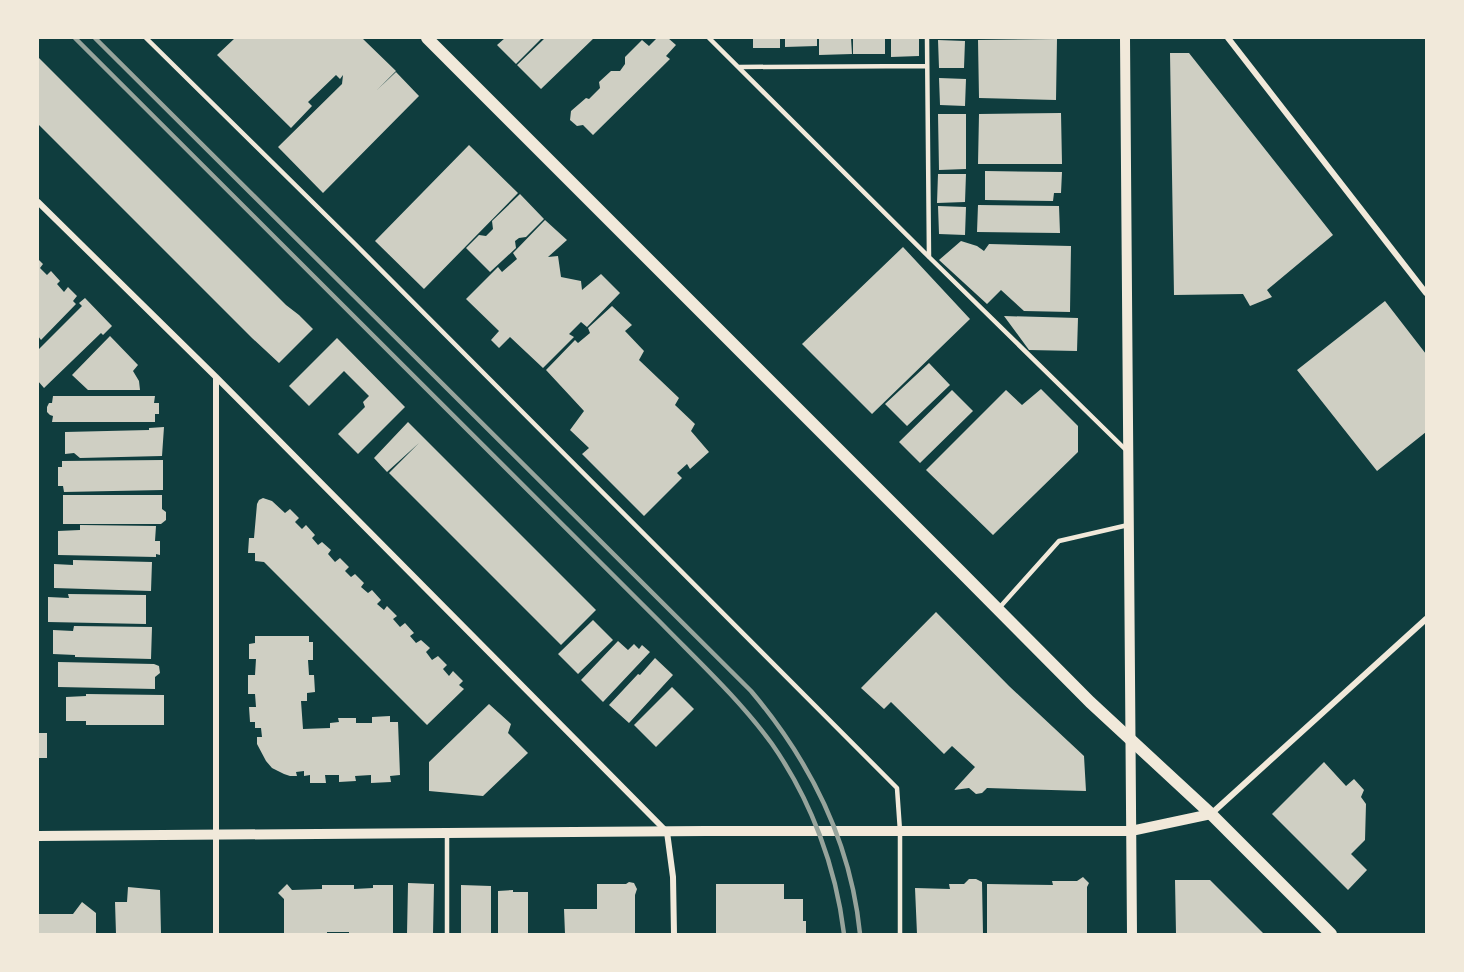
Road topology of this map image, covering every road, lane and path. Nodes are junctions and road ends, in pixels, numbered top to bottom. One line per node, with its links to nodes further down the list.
1 (146, 38): 19 (lane)
2 (427, 38): 15 (main road)
3 (709, 38): 8 (lane)
4 (927, 38): 7 (lane)
5 (1125, 38): 13 (street)
6 (1228, 38): 11 (street)
7 (927, 66): 8 (lane); 10 (lane)
8 (739, 67): 10 (lane)
9 (38, 202): 12 (street)
10 (929, 257): 13 (lane)
11 (1426, 293)
12 (216, 377): 21 (street); 23 (street)
13 (1128, 452): 14 (street)
14 (1129, 525): 15 (lane); 17 (street)
15 (998, 609): 17 (main road)
16 (1426, 619): 18 (street)
17 (1130, 741): 18 (main road); 20 (street)
18 (1211, 814): 20 (street); 30 (main road)
19 (900, 831): 20 (street); 21 (street); 28 (lane)
20 (1131, 831): 29 (street)
21 (667, 832): 22 (street); 27 (street)
22 (447, 833): 23 (street); 26 (lane)
23 (215, 835): 24 (street); 25 (street)
24 (38, 836)
25 (216, 934)
26 (447, 934)
27 (674, 934)
28 (900, 934)
29 (1132, 934)
30 (1331, 934)

